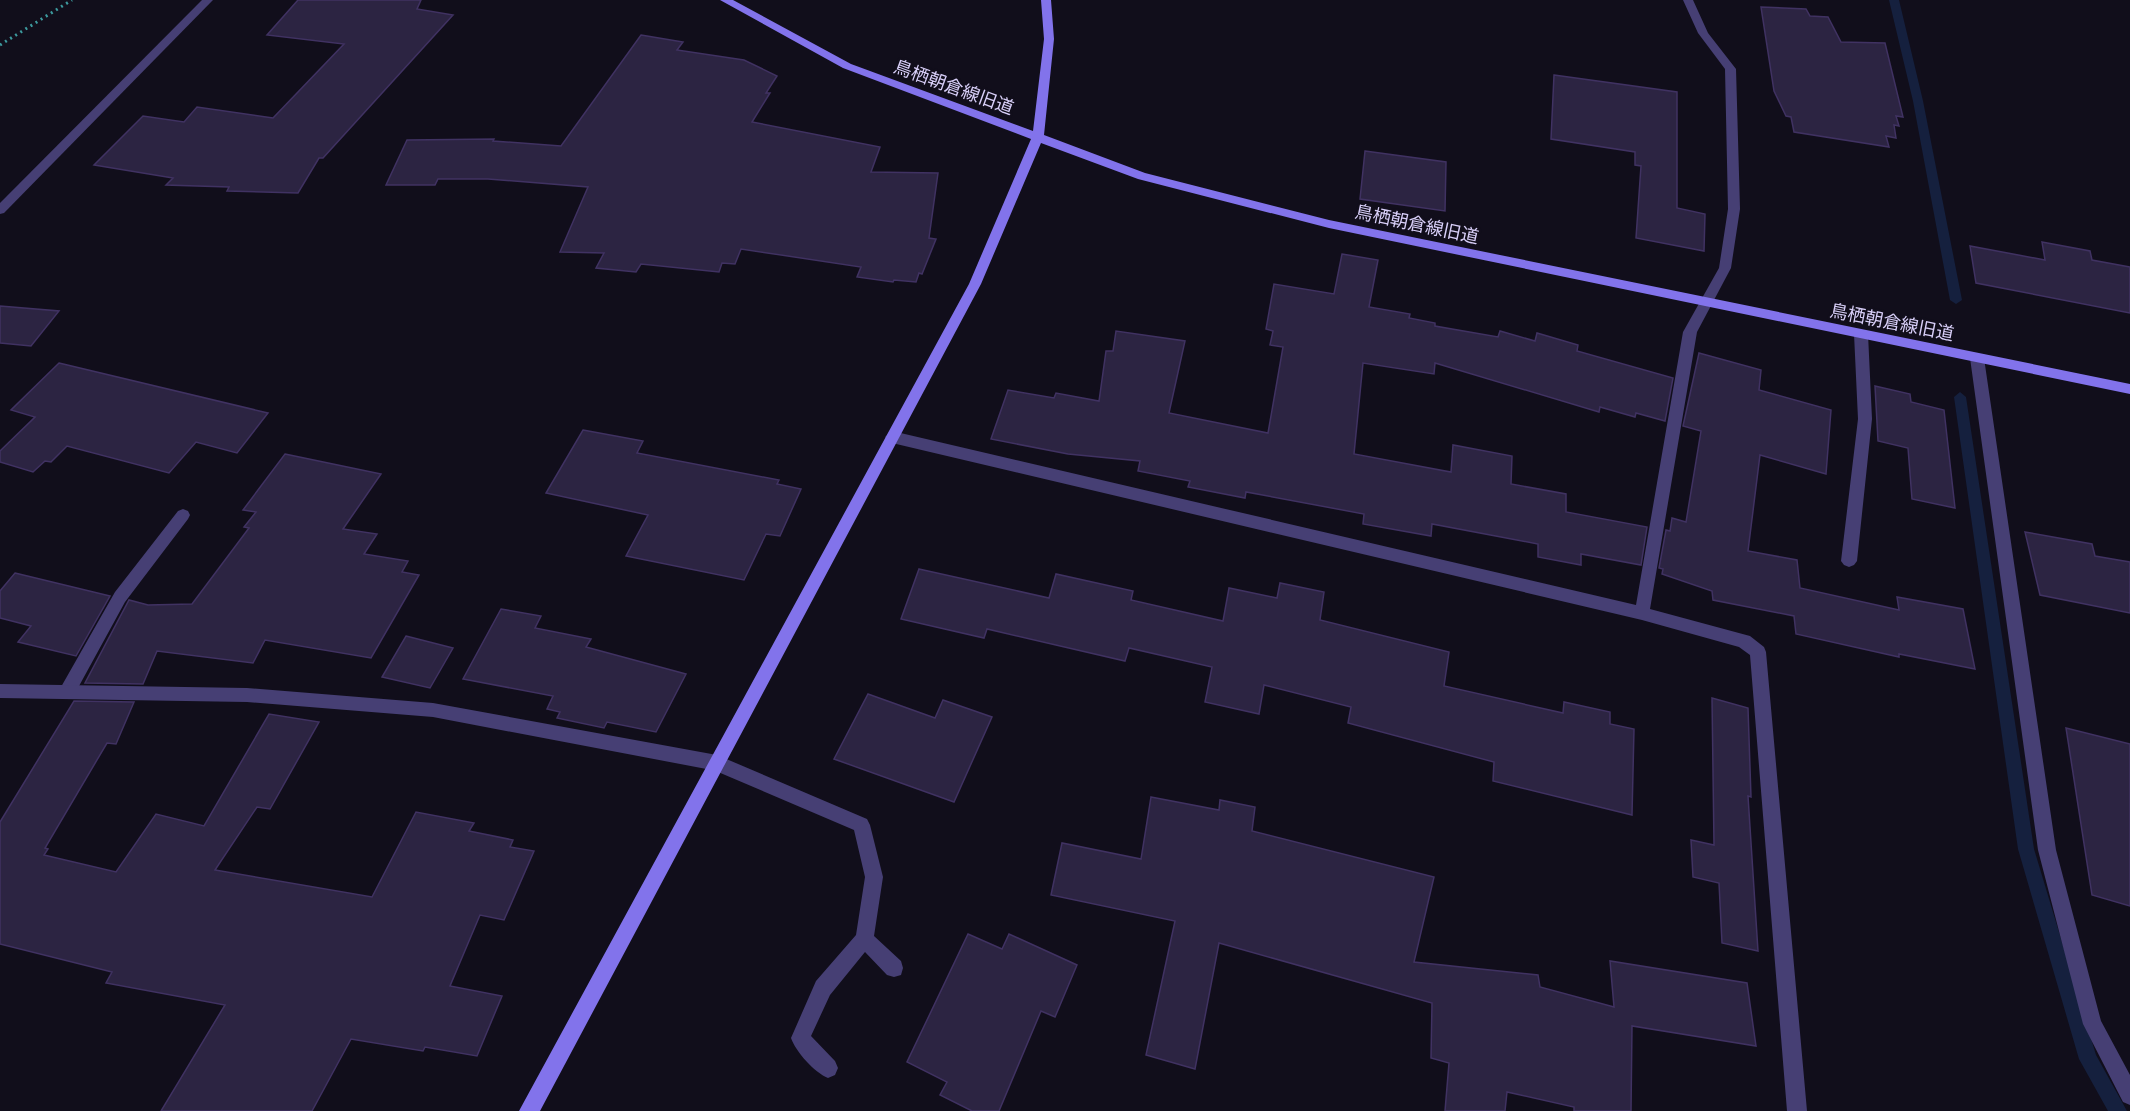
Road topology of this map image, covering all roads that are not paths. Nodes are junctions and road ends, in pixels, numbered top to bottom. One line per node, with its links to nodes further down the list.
1 (208, 0): 6 (street)
2 (725, 0): 5 (street, 鳥栖朝倉線旧道)
3 (1046, 0): 5 (street)
4 (1688, 0): 8 (street)
5 (1038, 137): 8 (street, 鳥栖朝倉線旧道); 12 (street)
6 (5, 197): 7 (street)
7 (0, 210)
8 (1707, 303): 9 (street, 鳥栖朝倉線旧道); 15 (street)
9 (1861, 334): 10 (street, 鳥栖朝倉線旧道); 14 (street)
10 (1977, 358): 11 (street, 鳥栖朝倉線旧道); 22 (street)
11 (2130, 389)
12 (892, 437): 15 (street); 18 (street)
13 (183, 515): 17 (street)
14 (1849, 561)
15 (1642, 613): 24 (street)
16 (0, 691): 17 (street)
17 (67, 692): 18 (street)
18 (717, 763): 19 (street); 23 (street)
19 (864, 939): 20 (street); 21 (street)
20 (894, 968)
21 (828, 1068)
22 (2130, 1095)
23 (529, 1111)
24 (1797, 1111)

